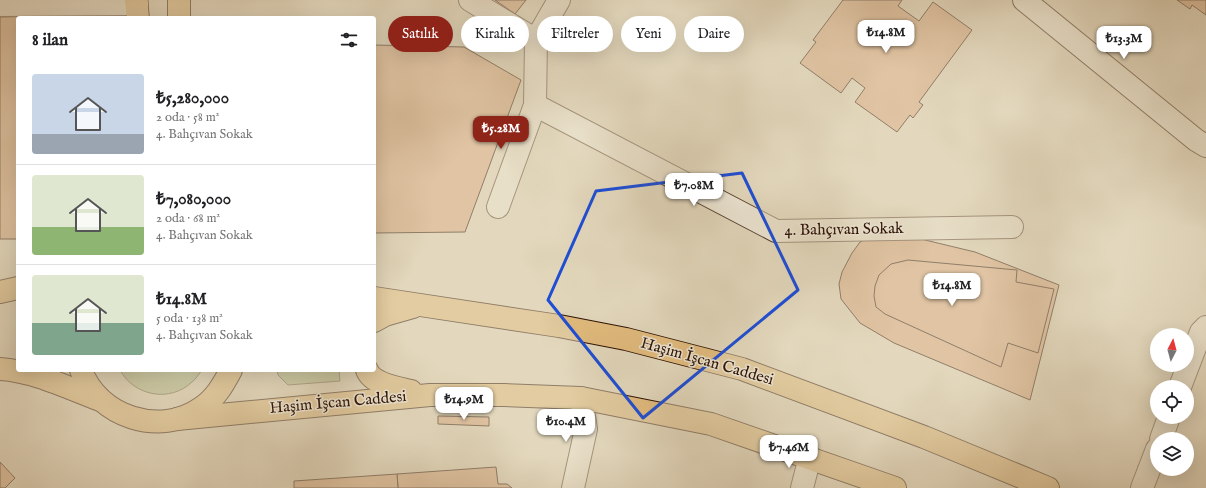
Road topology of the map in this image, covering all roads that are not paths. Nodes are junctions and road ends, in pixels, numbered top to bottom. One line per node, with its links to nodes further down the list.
1 (179, 0): 7 (main road)
2 (470, 0): 8 (street)
3 (560, 0): 8 (street)
4 (1024, 0): 10 (street)
5 (0, 5): 6 (street)
6 (137, 7)
7 (179, 16)
8 (536, 40): 9 (street)
9 (535, 105): 11 (street); 12 (street, 4. Bahçıvan Sokak)
10 (1206, 146)
11 (498, 207)
12 (1012, 227)
13 (16, 288): 14 (main road)
14 (0, 292)
15 (376, 298): 16 (main road, Haşim İşcan Caddesi)
16 (422, 306): 17 (main road); 35 (main road, Haşim İşcan Caddesi)
17 (376, 320)
18 (1206, 327): 25 (street)
19 (0, 369): 20 (main road)
20 (16, 372)
21 (17, 372): 28 (main road)
22 (82, 372): 28 (main road)
23 (230, 372): 29 (main road)
24 (368, 372): 26 (main road)
25 (1183, 380)
26 (430, 395): 27 (main road, Haşim İşcan Caddesi); 29 (main road, Haşim İşcan Caddesi)
27 (582, 398): 30 (main road, Haşim İşcan Caddesi); 32 (street)
28 (101, 401): 29 (main road)
29 (176, 419)
30 (810, 458): 33 (street); 34 (main road, Haşim İşcan Caddesi)
31 (1150, 467): 36 (street)
32 (573, 488)
33 (802, 488)
34 (894, 488)
35 (1048, 488)
36 (1142, 488)

